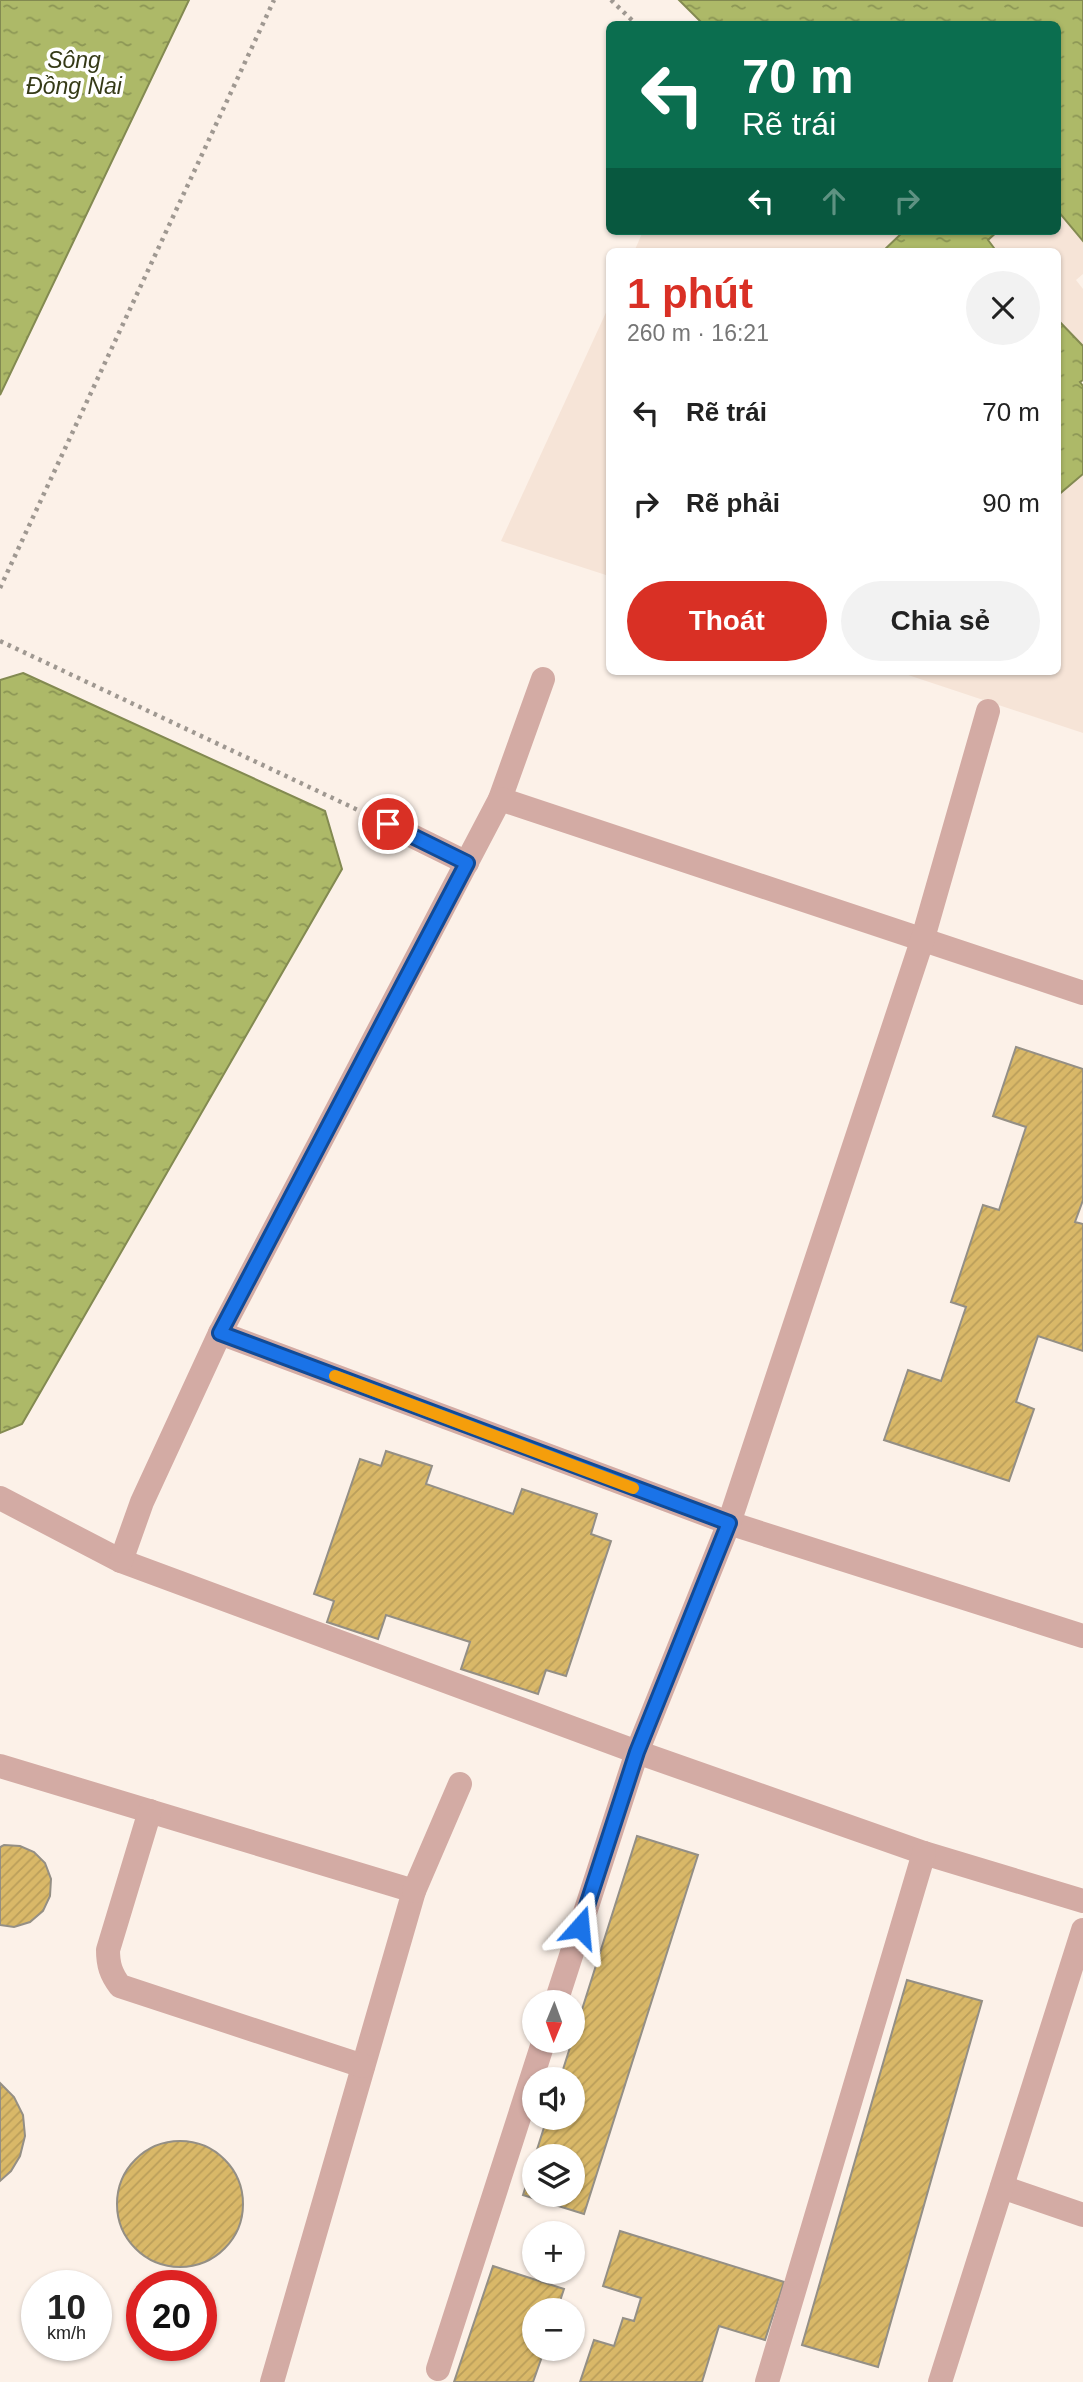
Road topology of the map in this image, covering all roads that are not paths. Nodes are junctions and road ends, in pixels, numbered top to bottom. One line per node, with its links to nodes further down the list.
1 (543, 679): 3 (lane)
2 (988, 711): 6 (lane)
3 (500, 799): 5 (lane); 6 (lane)
4 (388, 824): 5 (lane)
5 (467, 863): 8 (lane)
6 (923, 938): 7 (lane); 10 (lane)
7 (1083, 993)
8 (220, 1333): 10 (lane); 11 (lane)
9 (0, 1498): 11 (lane)
10 (729, 1523): 12 (lane); 13 (lane)
11 (121, 1561): 13 (lane)
12 (1083, 1636)
13 (637, 1752): 17 (lane); 21 (lane)
14 (0, 1766): 16 (lane)
15 (460, 1784): 18 (lane)
16 (150, 1811): 18 (lane); 23 (lane)
17 (924, 1853): 19 (lane); 28 (lane)
18 (414, 1891): 23 (lane)
19 (1083, 1901)
20 (1083, 1930): 24 (lane)
21 (560, 1990)
22 (540, 2053): 26 (lane)
23 (363, 2066): 27 (lane)
24 (1002, 2187): 25 (lane); 29 (lane)
25 (1083, 2215)
26 (438, 2370)
27 (272, 2382)
28 (768, 2382)
29 (940, 2382)

